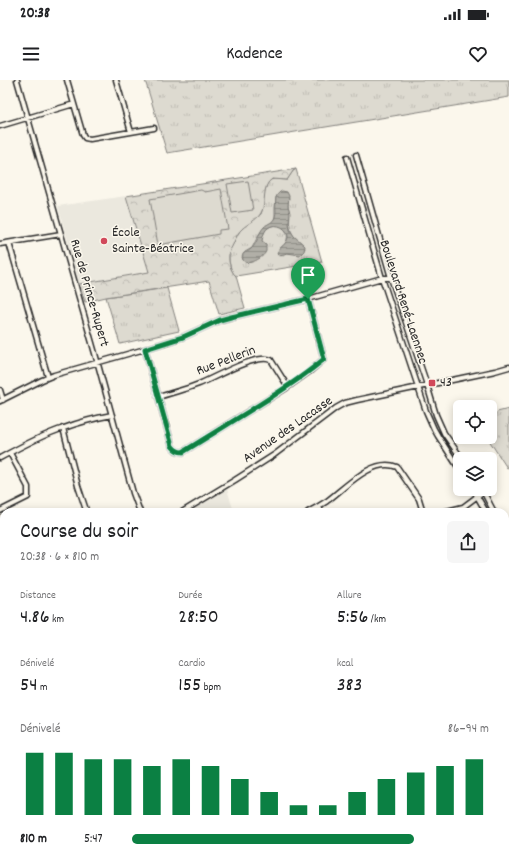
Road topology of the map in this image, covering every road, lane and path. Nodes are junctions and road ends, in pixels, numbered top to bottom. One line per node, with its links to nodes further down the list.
1 (17, 80): 5 (street, Rue de Prince-Rupert)
2 (67, 80): 4 (street)
3 (116, 80): 8 (street)
4 (74, 104): 5 (street); 8 (street)
5 (28, 117): 6 (street); 11 (street, Rue de Prince-Rupert)
6 (0, 126)
7 (154, 128): 8 (street)
8 (131, 132)
9 (356, 155): 15 (street, Boulevard René-Laennec)
10 (347, 157): 14 (street, Boulevard René-Laennec)
11 (61, 234): 12 (street); 18 (street, Rue de Prince-Rupert)
12 (9, 242): 13 (street); 20 (street)
13 (0, 244)
14 (382, 278): 15 (street); 16 (street); 23 (street, Boulevard René-Laennec)
15 (391, 278): 21 (street, Boulevard René-Laennec)
16 (308, 299): 17 (street); 22 (street)
17 (145, 349): 18 (street); 25 (street)
18 (97, 362): 20 (street); 27 (street, Rue de Prince-Rupert)
19 (509, 367): 21 (street, Avenue des Lacasse)
20 (48, 377): 26 (street)
21 (427, 385): 23 (street, Avenue des Lacasse); 29 (street, Boulevard René-Laennec)
22 (288, 387): 25 (street, Rue Pellerin); 25 (street)
23 (419, 387): 32 (street, Boulevard René-Laennec); 39 (street, Avenue des Lacasse)
24 (0, 390): 26 (street)
25 (158, 397)
26 (1, 401)
27 (112, 415): 28 (street); 38 (street, Rue de Prince-Rupert)
28 (63, 428): 30 (street); 37 (street)
29 (457, 452)
30 (10, 453): 31 (street); 36 (street)
31 (0, 458)
32 (453, 459)
33 (477, 496): 42 (street); 43 (street)
34 (486, 496): 44 (street)
35 (319, 506): 40 (street); 41 (street)
36 (6, 508)
37 (85, 508)
38 (139, 508)
39 (189, 508)
40 (315, 508)
41 (422, 508)
42 (458, 508)
43 (484, 508)
44 (492, 508)

